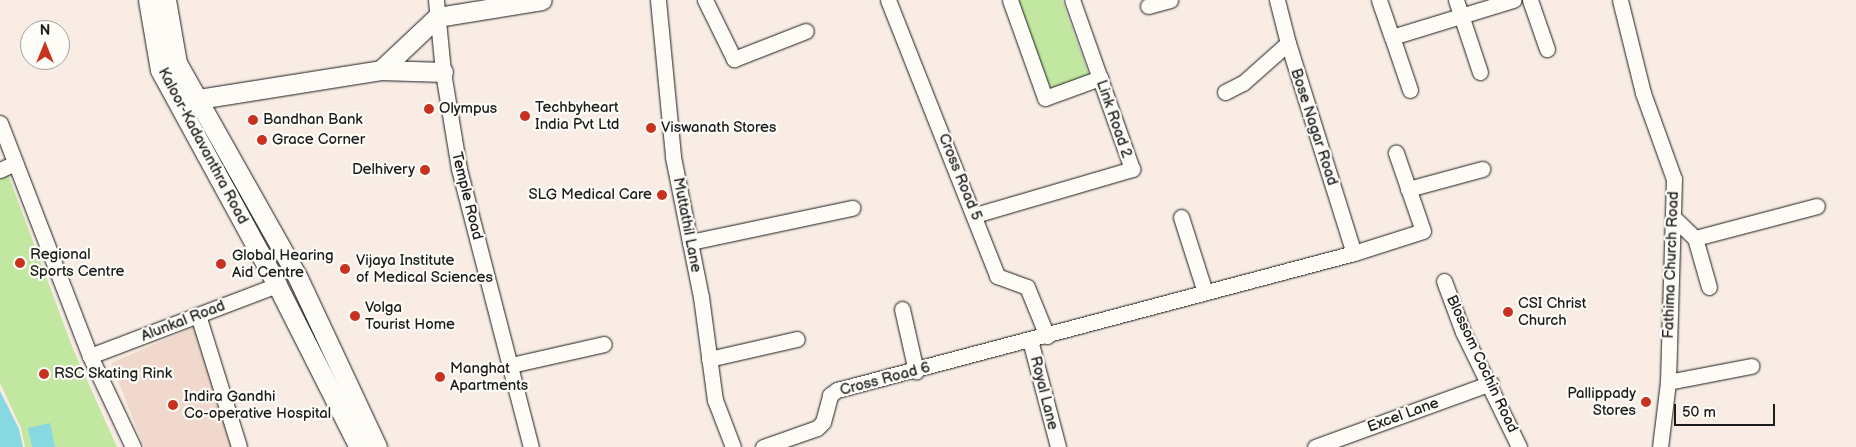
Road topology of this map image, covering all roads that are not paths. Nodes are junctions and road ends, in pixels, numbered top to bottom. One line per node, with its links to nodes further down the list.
1 (148, 0): 30 (main road, Kaloor-Kadavanthra Road)
2 (166, 0): 29 (main road, Kaloor-Kadavanthra Road)
3 (542, 0): 17 (main road)
4 (658, 0): 43 (street, Muttathil Lane)
5 (705, 0): 19 (street)
6 (888, 0): 39 (street, Cross Road 5)
7 (1010, 0): 26 (street)
8 (1072, 0): 26 (street, Link Road 2)
9 (1170, 0): 16 (street)
10 (1278, 0): 21 (street, Bose Nagar Road)
11 (1379, 0): 20 (street)
12 (1456, 0): 18 (street)
13 (1513, 0): 18 (street)
14 (1530, 0): 22 (street)
15 (1620, 0): 41 (street, Fathima Church Road)
16 (1148, 6)
17 (437, 8): 23 (main road); 24 (street, Temple Road)
18 (1461, 16): 20 (street); 25 (street)
19 (806, 32)
20 (1392, 37): 27 (street)
21 (1288, 43): 28 (street); 44 (street, Bose Nagar Road)
22 (1547, 49)
23 (381, 70): 24 (main road); 29 (main road)
24 (443, 72): 58 (street, Temple Road)
25 (1480, 72)
26 (1100, 78): 39 (street, Link Road 2)
27 (1410, 90)
28 (1225, 92)
29 (197, 99): 30 (main road); 45 (main road, Kaloor-Kadavanthra Road)
30 (177, 103): 47 (main road, Kaloor-Kadavanthra Road)
31 (0, 122): 33 (street)
32 (1396, 154): 36 (street)
33 (15, 163): 35 (street); 56 (street)
34 (1482, 169): 36 (street)
35 (0, 170)
36 (1408, 189): 44 (street, Cross Road 6)
37 (1816, 206): 42 (street)
38 (852, 208): 43 (street)
39 (976, 215): 52 (street, Cross Road 5)
40 (1180, 217): 49 (street)
41 (1674, 218): 42 (street); 61 (street, Fathima Church Road)
42 (1694, 238): 48 (street)
43 (690, 242): 57 (street, Muttathil Lane)
44 (1354, 253): 49 (street, Cross Road 6)
45 (297, 276): 47 (main road); 66 (main road, Kaloor-Kadavanthra Road)
46 (1444, 281): 62 (street, Blossom Cochin Road)
47 (277, 285): 51 (street, Alunkal Road); 65 (main road, Kaloor-Kadavanthra Road)
48 (1709, 287)
49 (1205, 292): 52 (street, Cross Road 6)
50 (902, 309): 60 (street)
51 (198, 315): 56 (street, Alunkal Road); 64 (street)
52 (1047, 336): 54 (street, Cross Road 6)
53 (796, 339): 57 (street)
54 (1030, 340): 60 (street, Cross Road 6); 70 (street, Royal Lane)
55 (604, 344): 58 (street)
56 (90, 356): 63 (street)
57 (709, 359): 68 (street, Muttathil Lane)
58 (511, 365): 67 (street, Temple Road)
59 (1750, 366): 61 (street)
60 (916, 371): 69 (street, Cross Road 6)
61 (1668, 382): 73 (street, Fathima Church Road)
62 (1491, 383): 71 (street, Excel Lane); 72 (street, Blossom Cochin Road)
63 (133, 447)
64 (239, 447)
65 (359, 447)
66 (377, 447)
67 (531, 447)
68 (733, 447)
69 (764, 447)
70 (1058, 447)
71 (1315, 447)
72 (1519, 447)
73 (1660, 447)

